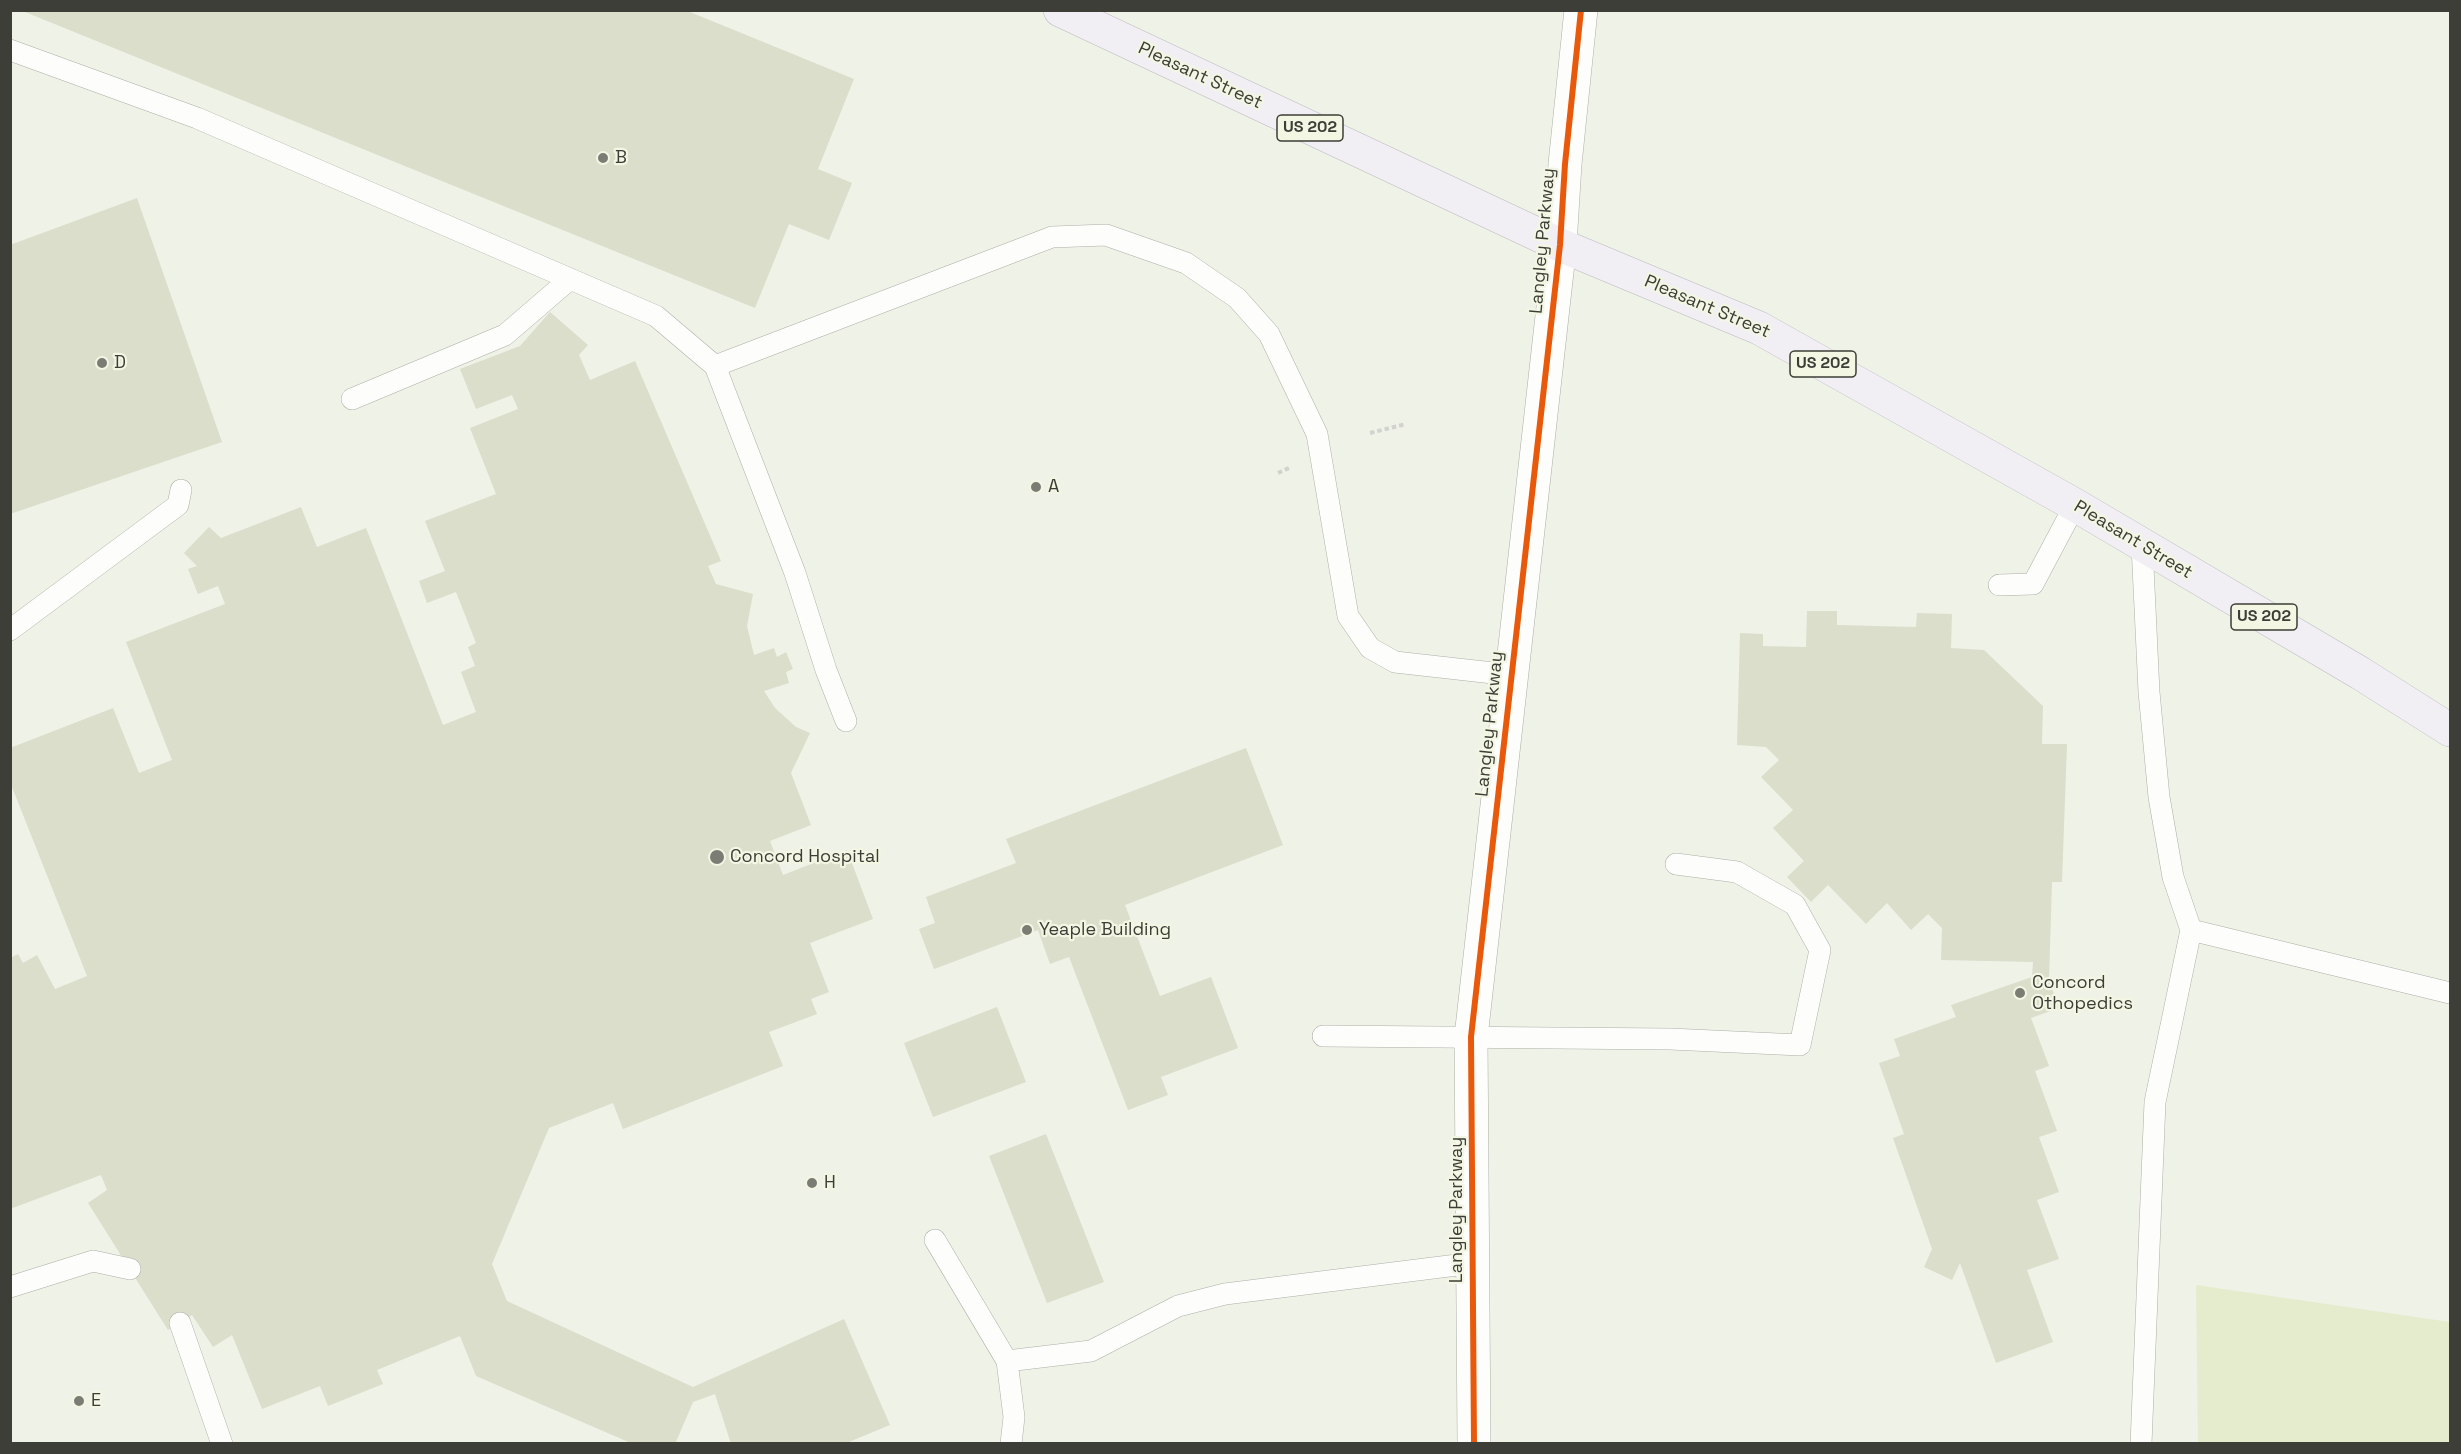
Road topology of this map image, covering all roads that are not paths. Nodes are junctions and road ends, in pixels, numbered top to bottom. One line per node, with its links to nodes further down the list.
1 (1060, 10): 4 (main road, Pleasant Street / US 202)
2 (1581, 10): 4 (street, Langley Parkway)
3 (10, 50): 5 (lane)
4 (1560, 245): 9 (main road, Pleasant Street / US 202); 13 (street, Langley Parkway)
5 (570, 279): 6 (lane); 7 (lane)
6 (715, 366): 13 (lane); 14 (lane)
7 (352, 399)
8 (181, 490): 12 (lane)
9 (2075, 506): 10 (main road, Pleasant Street / US 202); 11 (lane)
10 (2142, 545): 15 (main road, Pleasant Street / US 202); 17 (lane)
11 (1999, 585)
12 (10, 630)
13 (1511, 675): 20 (street, Langley Parkway)
14 (846, 722)
15 (2451, 730)
16 (1676, 864): 20 (lane)
17 (2192, 930): 18 (lane); 30 (lane)
18 (2451, 993)
19 (1323, 1036): 20 (lane)
20 (1471, 1037): 22 (street, Langley Parkway)
21 (935, 1240): 26 (lane)
22 (1473, 1263): 26 (lane); 29 (street, Langley Parkway)
23 (130, 1269): 24 (lane)
24 (10, 1287)
25 (180, 1323): 27 (lane)
26 (1007, 1361): 28 (lane)
27 (222, 1443)
28 (1011, 1443)
29 (1474, 1443)
30 (2141, 1443)

